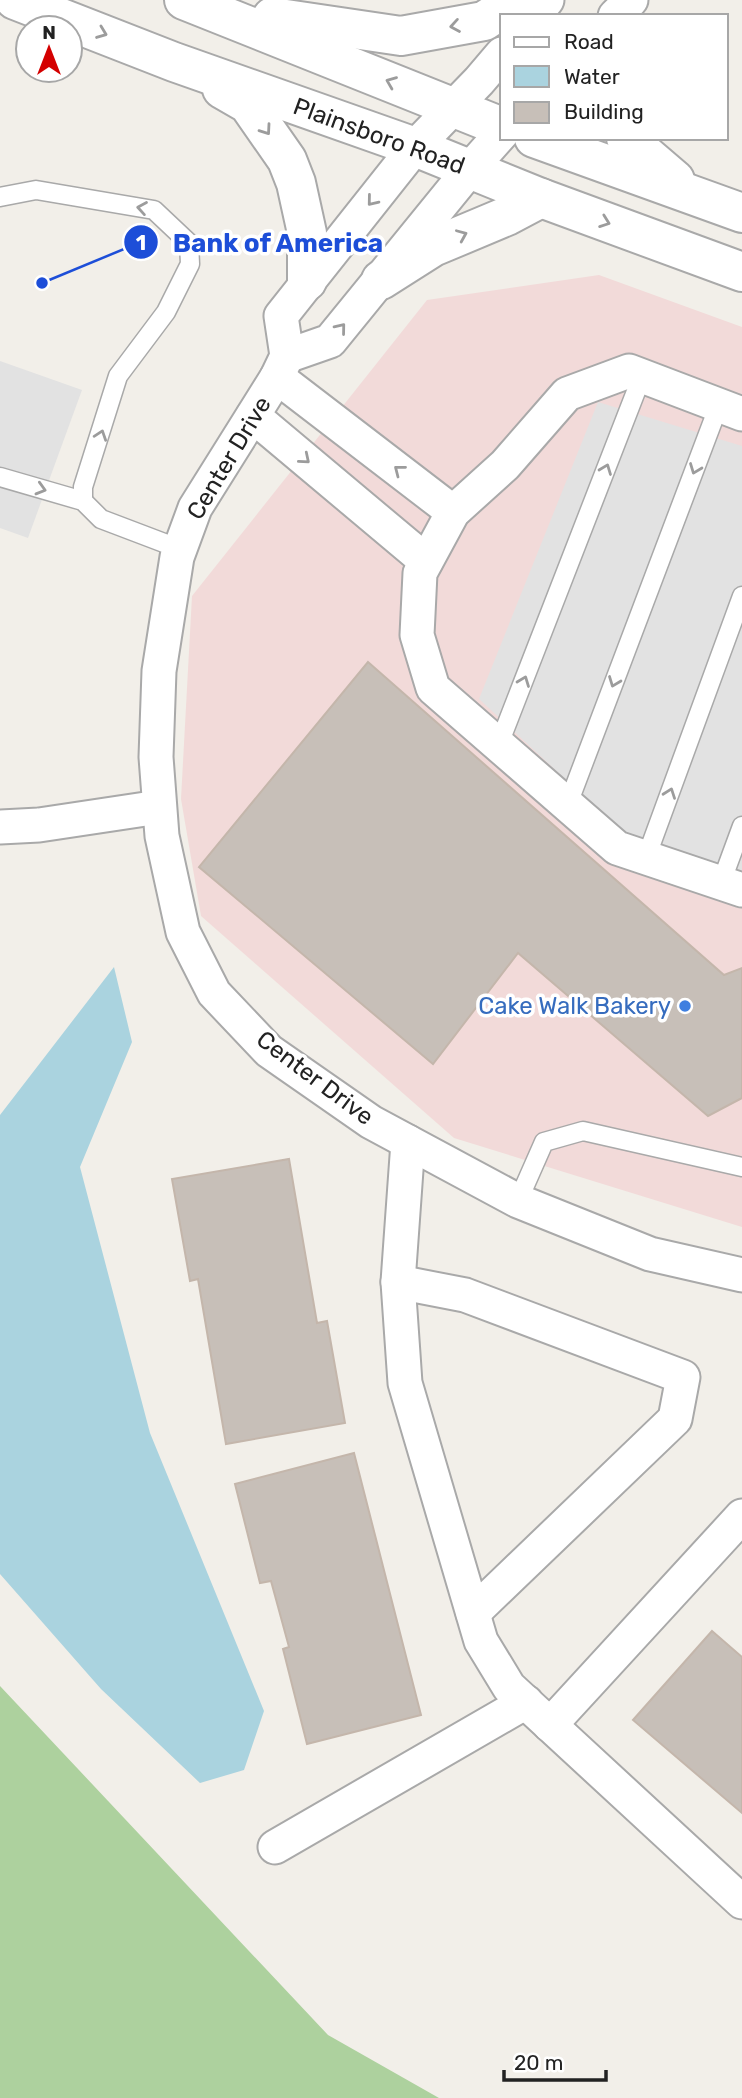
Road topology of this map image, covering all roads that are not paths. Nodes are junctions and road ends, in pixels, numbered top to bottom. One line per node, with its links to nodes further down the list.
1 (15, 0): 10 (street, Plainsboro Road, one-way to 10)
2 (184, 0): 11 (street, one-way to 2)
3 (197, 0): 4 (street, one-way to 3)
4 (516, 0)
5 (547, 0): 7 (street)
6 (631, 0): 8 (street)
7 (536, 14)
8 (617, 14)
9 (500, 56): 11 (street)
10 (174, 62): 16 (street, Plainsboro Road); 24 (street, one-way to 24)
11 (454, 107): 12 (street); 16 (street)
12 (500, 126)
13 (500, 135): 17 (street)
14 (539, 140): 19 (street)
15 (628, 140): 19 (street)
16 (415, 147): 17 (street, Plainsboro Road); 24 (street, one-way to 24)
17 (470, 169): 20 (street, Plainsboro Road); 23 (street)
18 (0, 197): 30 (lane, one-way to 18)
19 (696, 197): 21 (street)
20 (541, 198): 22 (street, Plainsboro Road, one-way to 22); 23 (street, one-way to 20)
21 (742, 213)
22 (742, 272)
23 (381, 280): 25 (street, one-way to 23)
24 (307, 281): 25 (street)
25 (282, 366): 28 (street, Center Drive); 31 (street, one-way to 25)
26 (642, 376): 27 (street); 31 (street); 35 (lane, one-way to 26)
27 (730, 409): 36 (lane, one-way to 36)
28 (253, 415): 32 (street, Center Drive); 33 (street, one-way to 33)
29 (0, 477): 30 (lane, one-way to 30)
30 (83, 501): 32 (lane)
31 (453, 512): 33 (street)
32 (180, 549): 37 (street, Center Drive)
33 (426, 561): 35 (street)
34 (742, 596): 40 (lane, one-way to 34)
35 (499, 744): 36 (street)
36 (568, 804): 40 (street)
37 (159, 807): 38 (street); 42 (street, Center Drive)
38 (0, 827)
39 (742, 827): 41 (lane)
40 (646, 858): 41 (street)
41 (732, 887)
42 (408, 1142): 44 (street, Center Drive); 46 (street)
43 (742, 1167): 44 (lane)
44 (518, 1201): 45 (street, Center Drive)
45 (742, 1275)
46 (398, 1282): 48 (street); 48 (street)
47 (742, 1516): 50 (street)
48 (473, 1613): 49 (street)
49 (526, 1702): 50 (street); 51 (street)
50 (551, 1725): 52 (street)
51 (275, 1847)
52 (742, 1902)

